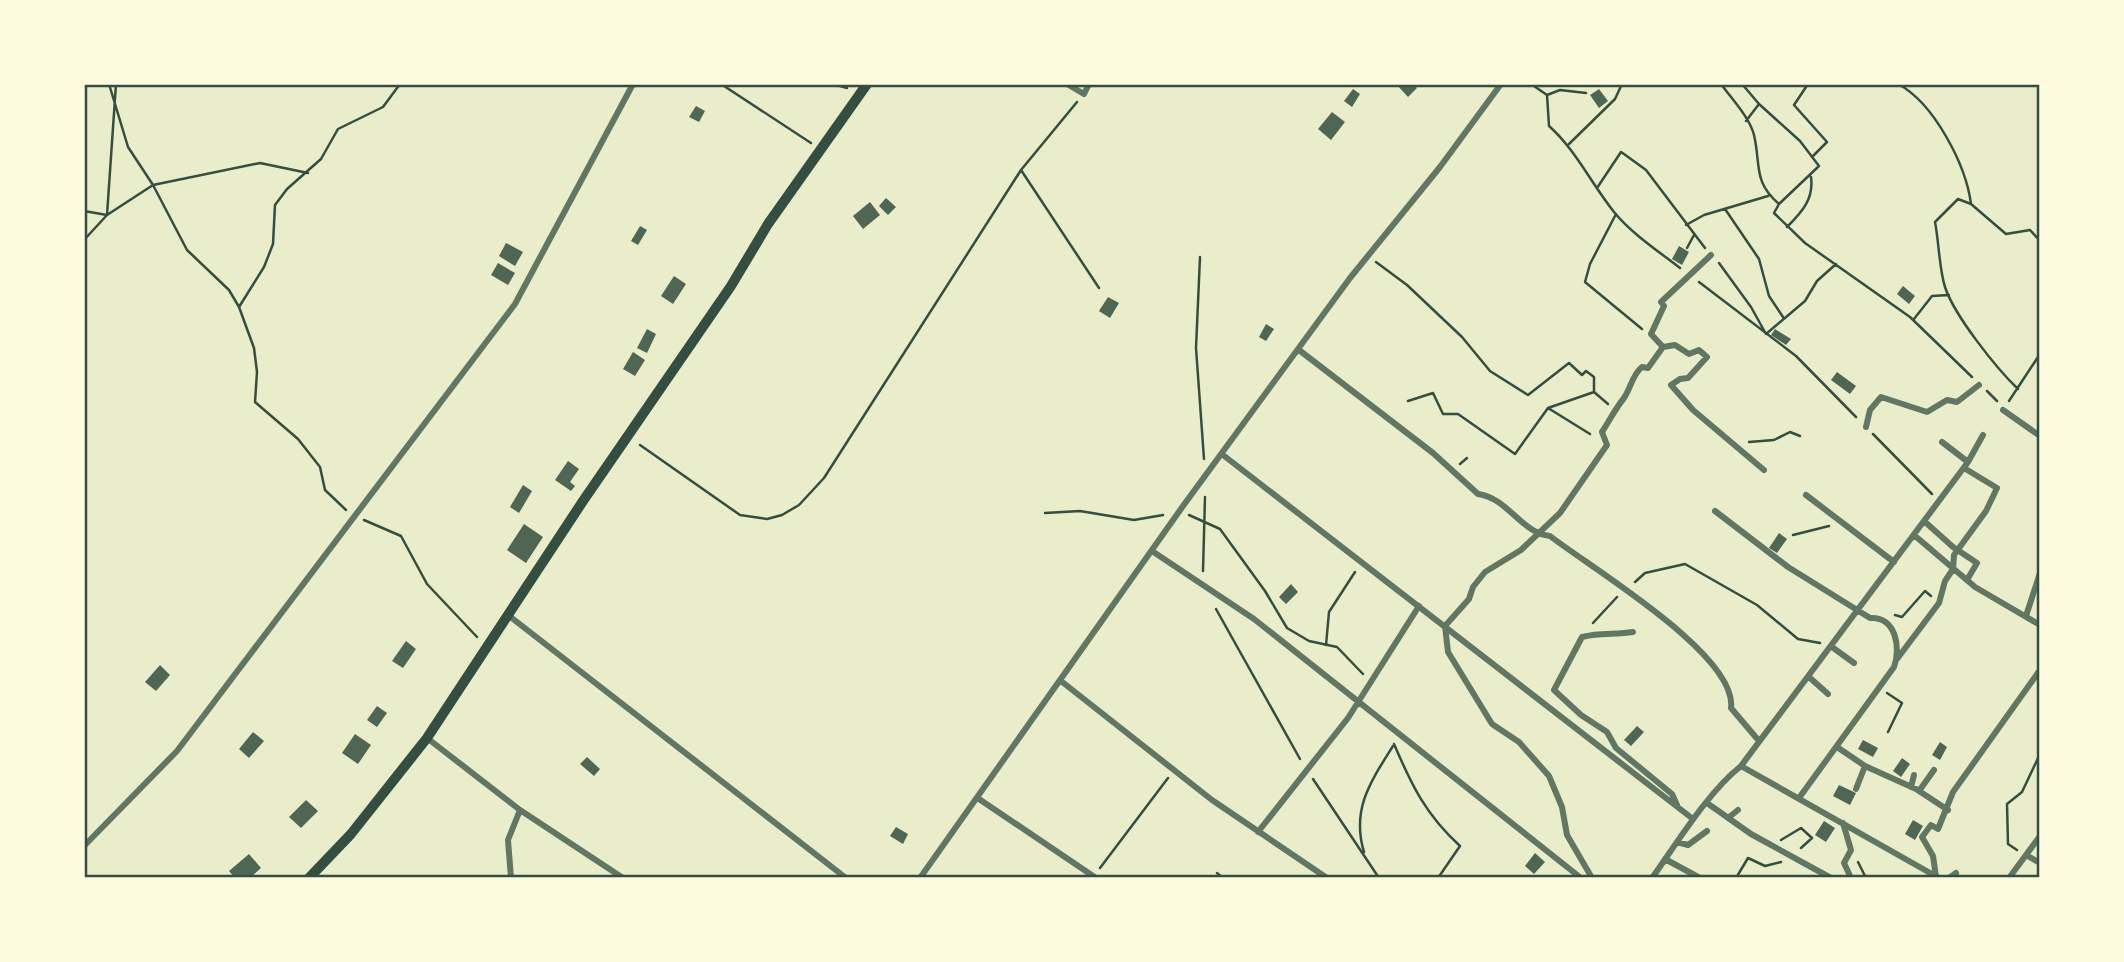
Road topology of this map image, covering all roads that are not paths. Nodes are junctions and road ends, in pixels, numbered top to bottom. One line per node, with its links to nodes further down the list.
1 (634, 84): 68 (street)
2 (867, 84): 31 (highway)
3 (1068, 84): 4 (street)
4 (1089, 84)
5 (1501, 84): 8 (street)
6 (1711, 255): 7 (street)
7 (1663, 346): 17 (street); 21 (street)
8 (1299, 350): 15 (street); 21 (street)
9 (1979, 384): 11 (street)
10 (2003, 410): 13 (street)
11 (1866, 427)
12 (1983, 435): 16 (street)
13 (2040, 436)
14 (1942, 442): 16 (street)
15 (1223, 455): 24 (street); 29 (street)
16 (1966, 465): 20 (street); 23 (street)
17 (1765, 470)
18 (1806, 495): 25 (street)
19 (1715, 511): 30 (street)
20 (1924, 521): 22 (street); 23 (street)
21 (1539, 535): 34 (street); 45 (street)
22 (1914, 535): 25 (street); 26 (street)
23 (1959, 548): 26 (street); 28 (street)
24 (1152, 551): 41 (street); 43 (street)
25 (1894, 562): 30 (street)
26 (1953, 569): 28 (street); 37 (street)
27 (2040, 573): 32 (street)
28 (1967, 580): 32 (street)
29 (1419, 606): 34 (street); 43 (street)
30 (1860, 611): 36 (street); 37 (street)
31 (508, 614): 44 (highway); 78 (street)
32 (2026, 616): 33 (street)
33 (2040, 625)
34 (1444, 626): 57 (street); 83 (street)
35 (1633, 632): 57 (street)
36 (1832, 647): 38 (street); 40 (street)
37 (1897, 659): 46 (street)
38 (1854, 663)
39 (2040, 670): 60 (street)
40 (1809, 677): 42 (street); 45 (street)
41 (1061, 681): 55 (street); 65 (street)
42 (1828, 694)
43 (1359, 701): 65 (street); 82 (street)
44 (427, 738): 58 (street); 75 (highway)
45 (1759, 741): 47 (street)
46 (1838, 747): 48 (street); 54 (street)
47 (1741, 766): 54 (street); 56 (street)
48 (1865, 766): 51 (street); 52 (street)
49 (1934, 770): 53 (street)
50 (1914, 775): 51 (street)
51 (1911, 787): 53 (street)
52 (1856, 789)
53 (1919, 791): 60 (street)
54 (1799, 798): 63 (street)
55 (979, 799): 79 (street); 80 (street)
56 (1707, 803): 61 (street); 62 (street)
57 (1678, 807): 62 (street)
58 (520, 810): 76 (street); 77 (street)
59 (1738, 810): 61 (street)
60 (1948, 810): 74 (street)
61 (1728, 818): 86 (street)
62 (1693, 819): 67 (street)
63 (1843, 823): 72 (street); 87 (street)
64 (1707, 831): 67 (street)
65 (1258, 832): 81 (street)
66 (2040, 836): 69 (street)
67 (1677, 842): 70 (street)
68 (84, 846)
69 (2026, 855): 71 (street); 90 (street)
70 (1665, 859): 84 (street); 85 (street)
71 (2040, 863)
72 (1917, 866): 74 (street); 88 (street)
73 (1956, 873): 89 (street)
74 (1937, 877)
75 (309, 878)
76 (512, 878)
77 (623, 878)
78 (846, 878)
79 (920, 878)
80 (1099, 878)
81 (1327, 878)
82 (1581, 878)
83 (1592, 878)
84 (1652, 878)
85 (1700, 878)
86 (1831, 878)
87 (1851, 878)
88 (1920, 878)
89 (1949, 878)
90 (2009, 878)

